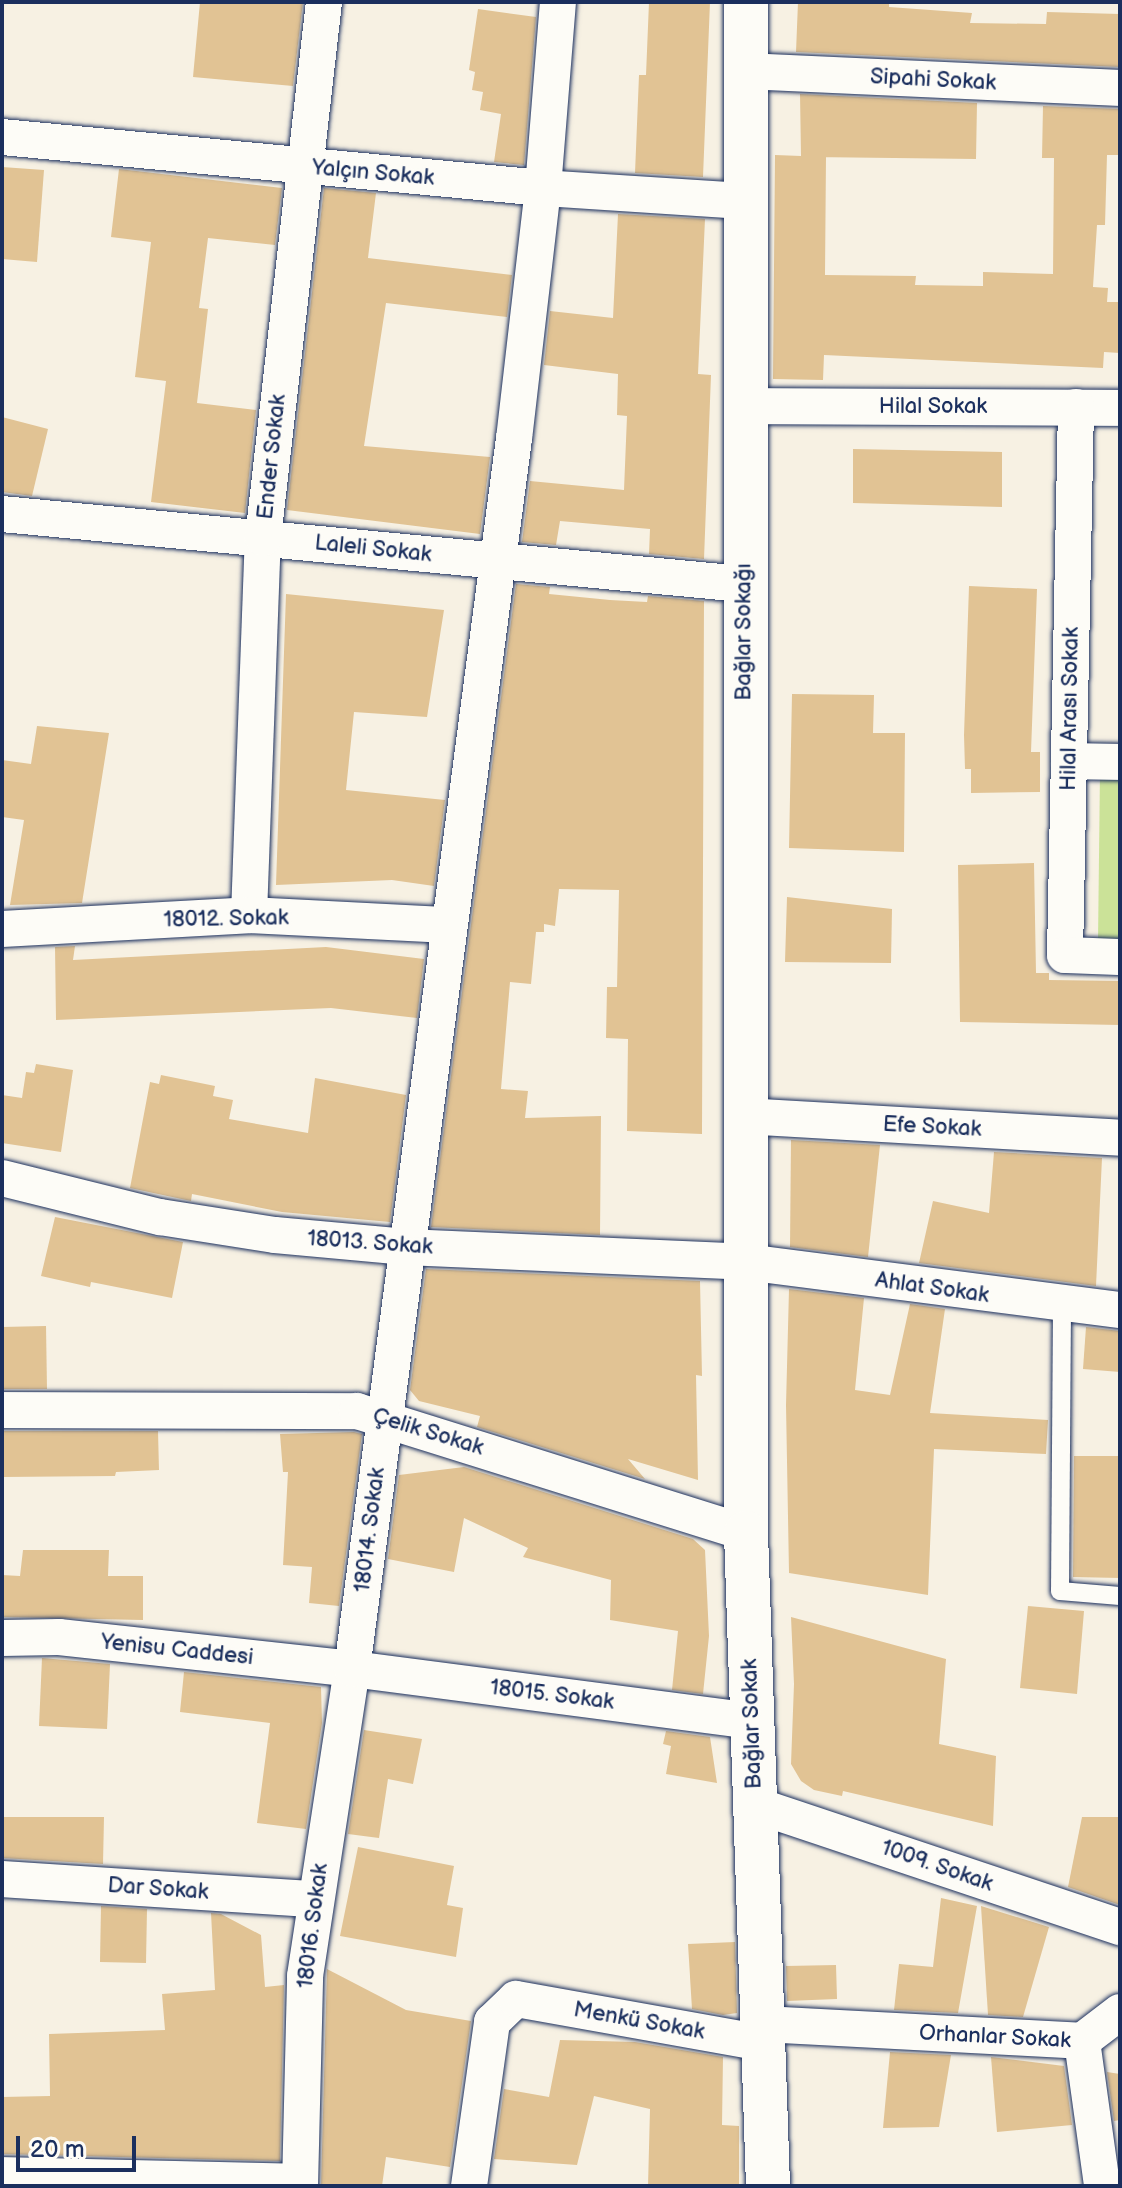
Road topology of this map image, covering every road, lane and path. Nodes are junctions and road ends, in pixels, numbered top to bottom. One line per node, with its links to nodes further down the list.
1 (324, 2): 7 (street, Ender Sokak)
2 (558, 2): 8 (street, 18014. Sokak)
3 (746, 2): 4 (main road, Bağlar Sokağı)
4 (746, 71): 5 (street, Sipahi Sokak); 9 (main road, Bağlar Sokağı)
5 (1120, 88)
6 (2, 137): 7 (street, Yalçın Sokak)
7 (304, 167): 8 (street, Yalçın Sokak); 14 (street, Ender Sokak)
8 (543, 188): 9 (street, Yalçın Sokak); 15 (street, 18014. Sokak)
9 (745, 201): 10 (main road, Bağlar Sokağı)
10 (746, 406): 11 (street, Hilal Sokak); 16 (main road, Bağlar Sokağı)
11 (1076, 407): 12 (street, Hilal Sokak); 17 (street, Hilal Arası Sokak)
12 (1120, 408)
13 (2, 514): 14 (street, Laleli Sokak)
14 (263, 538): 15 (street, Laleli Sokak); 19 (street, Ender Sokak)
15 (498, 561): 16 (street, Laleli Sokak); 20 (street, 18014. Sokak)
16 (743, 584): 23 (main road, Bağlar Sokağı)
17 (1069, 761): 18 (street); 22 (street, Hilal Arası Sokak)
18 (1120, 762)
19 (249, 915): 20 (street, 18012. Sokak); 21 (street, 18012. Sokak)
20 (449, 925): 26 (street, 18014. Sokak)
21 (2, 929)
22 (1120, 957)
23 (744, 1116): 24 (street, Efe Sokak); 27 (main road, Bağlar Sokağı)
24 (1120, 1138)
25 (2, 1178): 26 (street, 18013. Sokak)
26 (406, 1247): 27 (street, 18013. Sokak); 31 (street, 18014. Sokak)
27 (745, 1262): 28 (street, Ahlat Sokak); 32 (main road, Bağlar Sokak)
28 (1062, 1306): 29 (street, Ahlat Sokak); 33 (lane)
29 (1120, 1310)
30 (2, 1410): 31 (street, Çelik Sokak)
31 (385, 1417): 32 (street, Çelik Sokak); 35 (street, 18014. Sokak)
32 (746, 1533): 36 (main road, Bağlar Sokak)
33 (1120, 1596)
34 (2, 1638): 35 (street, Yenisu Caddesi)
35 (352, 1669): 36 (street, 18015. Sokak); 39 (street, 18016. Sokak)
36 (751, 1721): 37 (main road, Bağlar Sokak)
37 (755, 1805): 40 (street, 1009. Sokak); 42 (main road, Bağlar Sokak)
38 (2, 1879): 39 (street, Dar Sokak)
39 (315, 1899): 45 (street, 18016. Sokak)
40 (1120, 1927)
41 (1120, 2012): 43 (street)
42 (763, 2033): 43 (street, Orhanlar Sokak); 46 (street, Menkü Sokak); 47 (main road, Bağlar Sokak)
43 (1082, 2041): 48 (street, Orhanlar Sokak)
44 (2, 2175): 45 (street)
45 (300, 2184)
46 (469, 2186)
47 (768, 2186)
48 (1102, 2186)

